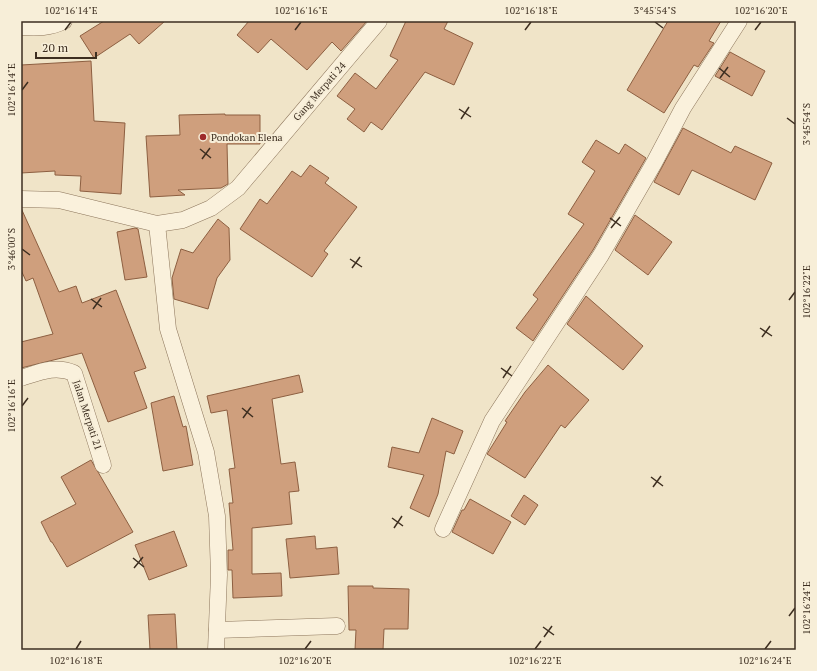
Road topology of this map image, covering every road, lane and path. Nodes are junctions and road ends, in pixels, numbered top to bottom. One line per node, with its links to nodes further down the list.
1 (64, 21): 4 (street)
2 (379, 21): 6 (street, Gang Merpati 24)
3 (739, 21): 9 (street)
4 (21, 27)
5 (21, 199): 6 (street, Gang Merpati 24)
6 (157, 224): 11 (street)
7 (21, 378): 8 (street, Jalan Merpati 21)
8 (103, 465)
9 (443, 529)
10 (337, 626): 11 (street)
11 (217, 630): 12 (street)
12 (216, 650)

